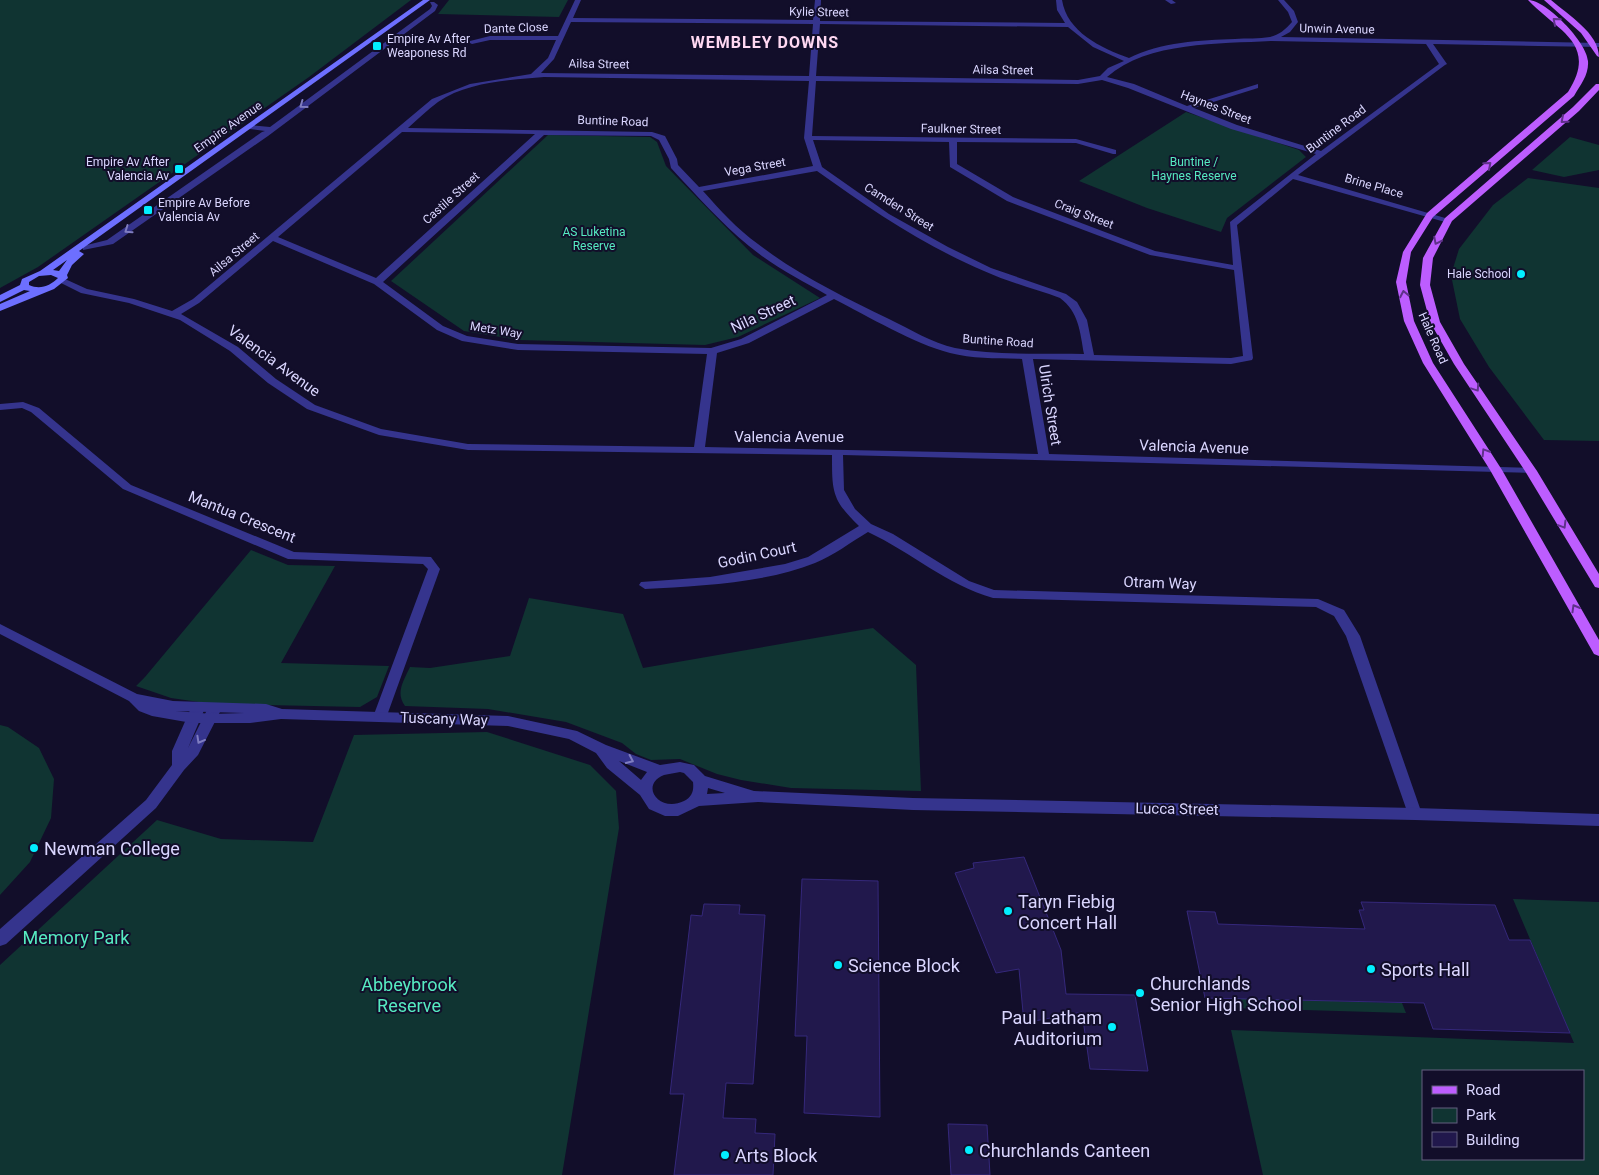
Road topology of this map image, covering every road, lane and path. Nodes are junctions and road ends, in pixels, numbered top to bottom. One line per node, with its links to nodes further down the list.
1 (578, 0): 8 (street)
2 (818, 0): 9 (street)
3 (1058, 0): 10 (street)
4 (1281, 0): 12 (street)
5 (1531, 0): 15 (main road, one-way to 5)
6 (1546, 0): 16 (main road)
7 (431, 1): 27 (main road, Empire Avenue); 28 (street, one-way to 28)
8 (569, 20): 9 (street, Kylie Street); 11 (street)
9 (816, 23): 10 (street, Kylie Street); 22 (street)
10 (1069, 25): 19 (street)
11 (561, 38): 13 (street, Dante Close); 18 (street)
12 (1271, 39): 14 (street, Unwin Avenue); 19 (street, Unwin Avenue)
13 (472, 42)
14 (1428, 42): 15 (street, Unwin Avenue); 34 (street, Buntine Road)
15 (1579, 44): 16 (street, Unwin Avenue); 38 (main road, Hale Road, one-way to 15)
16 (1597, 45): 17 (main road)
17 (1599, 55)
18 (551, 59): 20 (street); 21 (street)
19 (1128, 60): 23 (street, Unwin Avenue)
20 (534, 75): 21 (street, Ailsa Street); 29 (street, Ailsa Street)
21 (558, 75): 22 (street, Ailsa Street)
22 (813, 78): 23 (street, Ailsa Street); 31 (street)
23 (1102, 78): 26 (street, Haynes Street)
24 (1255, 86): 26 (street)
25 (1599, 86): 39 (main road, Hale Road, one-way to 39)
26 (1187, 108): 34 (street, Haynes Street)
27 (255, 127): 28 (street); 41 (main road, Empire Avenue); 43 (main road, Empire Avenue)
28 (271, 129): 41 (street, one-way to 41)
29 (401, 130): 30 (street, Buntine Road); 40 (street, Ailsa Street)
30 (542, 131): 37 (street, Buntine Road); 45 (street, Castile Street)
31 (808, 138): 32 (street, Faulkner Street); 35 (street)
32 (953, 141): 33 (street, Faulkner Street); 42 (street, Craig Street)
33 (1113, 152)
34 (1324, 154): 36 (street, Buntine Road)
35 (818, 168): 37 (street, Vega Street); 55 (street, Camden Street)
36 (1292, 176): 38 (street, Brine Place); 42 (street, Buntine Road)
37 (697, 190): 49 (street, Buntine Road)
38 (1430, 215): 39 (street, Brine Place); 60 (main road, Hale Road, one-way to 38)
39 (1448, 220): 61 (main road, Hale Road, one-way to 61)
40 (272, 238): 45 (street, Metz Way); 52 (street, Ailsa Street)
41 (86, 248): 44 (main road, Empire Avenue)
42 (1237, 268): 55 (street, Buntine Road)
43 (43, 273): 44 (main road); 46 (main road, Empire Avenue)
44 (62, 278): 47 (main road); 48 (street, Valencia Avenue)
45 (376, 282): 53 (street, Metz Way)
46 (24, 286): 47 (main road); 50 (main road)
47 (45, 289): 48 (street, Valencia Avenue); 51 (main road)
48 (84, 291): 52 (street, Valencia Avenue)
49 (834, 295): 53 (street, Nila Street); 54 (street, Buntine Road)
50 (0, 299)
51 (0, 308)
52 (175, 314): 57 (street, Valencia Avenue)
53 (712, 350): 57 (street)
54 (1027, 356): 55 (street, Buntine Road); 59 (street, Ulrich Street)
55 (1090, 358)
56 (0, 407): 69 (street, Mantua Crescent)
57 (699, 451): 58 (street, Valencia Avenue)
58 (837, 452): 59 (street, Valencia Avenue); 62 (street, Otram Way)
59 (1044, 458): 60 (street, Valencia Avenue)
60 (1496, 470): 61 (street, Valencia Avenue); 66 (main road, Hale Road, one-way to 60)
61 (1531, 471): 63 (main road, Hale Road, one-way to 63)
62 (867, 527): 64 (street, Godin Court); 77 (street, Otram Way)
63 (1599, 584)
64 (645, 585)
65 (0, 628): 67 (street, Tuscany Way)
66 (1599, 651)
67 (196, 713): 68 (street, Tuscany Way); 71 (street)
68 (213, 713): 69 (street, Tuscany Way); 71 (street, one-way to 71)
69 (380, 717): 70 (street, Tuscany Way)
70 (601, 749): 72 (street, Tuscany Way, one-way to 72); 74 (street, Tuscany Way)
71 (179, 766): 79 (street)
72 (659, 770): 73 (street); 74 (street)
73 (700, 780): 75 (street, Lucca Street); 76 (street)
74 (645, 791): 76 (street)
75 (758, 796): 76 (street, Lucca Street); 77 (street, Lucca Street)
76 (696, 801)
77 (1415, 814): 78 (street, Lucca Street)
78 (1598, 820)
79 (0, 939)

